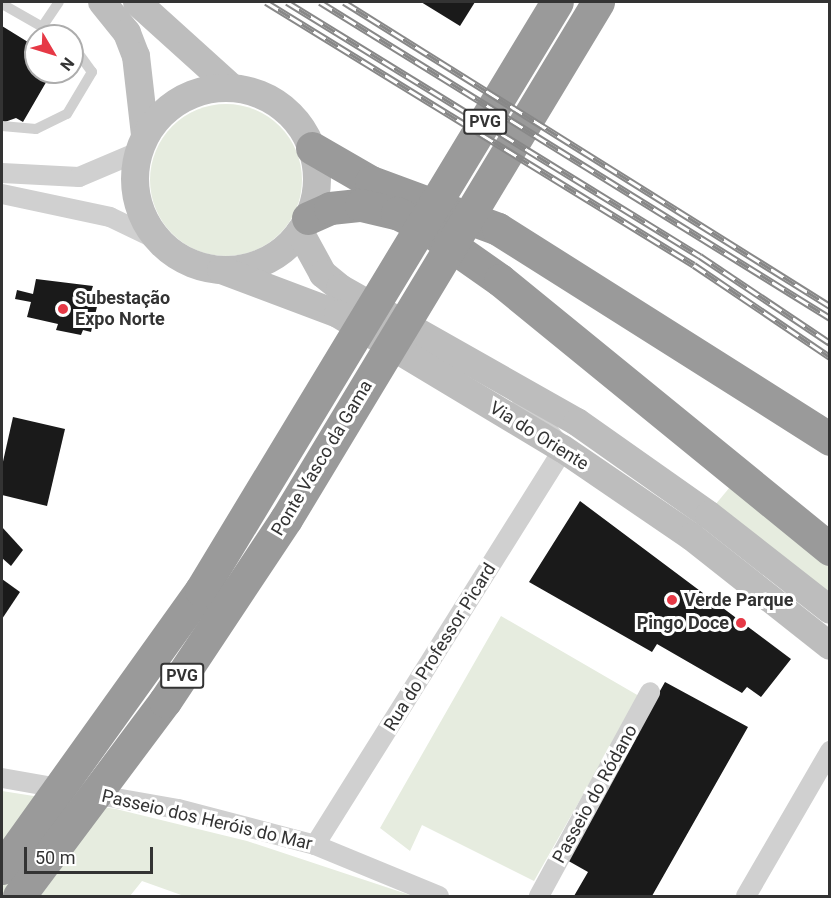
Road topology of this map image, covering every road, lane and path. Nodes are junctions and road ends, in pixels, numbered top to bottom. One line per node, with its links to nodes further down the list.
1 (59, 2): 9 (lane)
2 (102, 2): 14 (street)
3 (137, 2): 12 (street)
4 (557, 2): 34 (highway, Ponte Vasco da Gama / PVG)
5 (598, 2): 10 (highway, Ponte Vasco da Gama / PVG)
6 (608, 2): 10 (highway)
7 (2, 4): 8 (lane)
8 (37, 24)
9 (44, 24)
10 (570, 48): 35 (highway, Ponte Vasco da Gama / PVG)
11 (84, 61): 13 (lane)
12 (231, 87): 14 (street); 15 (street)
13 (2, 126)
14 (142, 143): 16 (street); 20 (street)
15 (312, 148): 17 (highway); 19 (street)
16 (2, 173)
17 (399, 192): 23 (highway); 26 (highway)
18 (2, 194): 20 (street)
19 (304, 225): 21 (street); 22 (street, Via do Oriente); 27 (highway)
20 (158, 240): 21 (street)
21 (221, 270): 24 (street, Via do Oriente)
22 (477, 365): 24 (street); 25 (street, Via do Oriente)
23 (830, 439)
24 (563, 449): 25 (street); 29 (street, Via do Oriente); 33 (street, Rua do Professor Picard)
25 (676, 492): 28 (street, Via do Oriente)
26 (830, 521)
27 (830, 549)
28 (830, 610)
29 (830, 646)
30 (650, 692): 37 (street, Passeio do Ródano)
31 (830, 751): 38 (street)
32 (2, 778): 33 (street, Passeio dos Heróis do Mar)
33 (315, 845): 36 (street, Passeio dos Heróis do Mar)
34 (2, 868)
35 (19, 897)
36 (439, 897)
37 (539, 897)
38 (746, 897)

